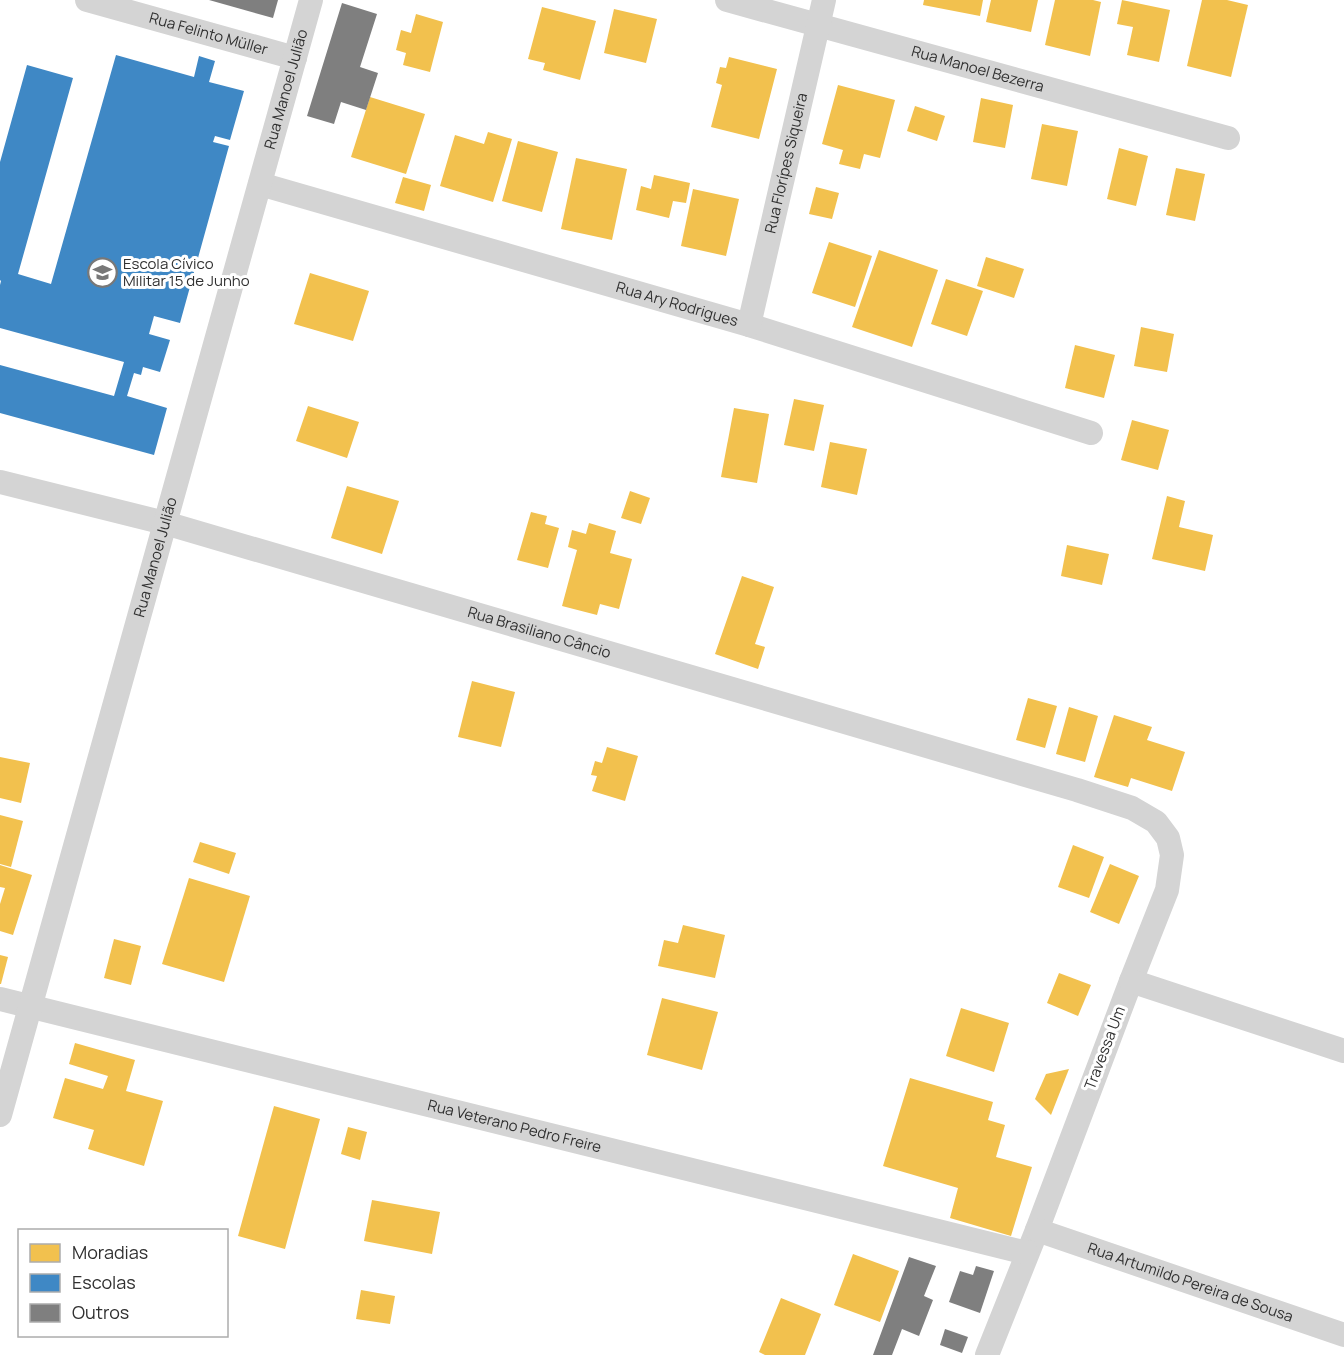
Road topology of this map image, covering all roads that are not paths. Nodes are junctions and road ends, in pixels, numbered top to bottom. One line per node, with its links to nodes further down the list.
1 (87, 0): 6 (street, Rua Felinto Müller)
2 (311, 0): 6 (street, Rua Manoel Julião)
3 (727, 0): 5 (street, Rua Manoel Bezerra)
4 (824, 0): 5 (street, Rua Florípes Siqueira)
5 (819, 25): 7 (street, Rua Manoel Bezerra); 9 (street, Rua Florípes Siqueira)
6 (295, 58): 8 (street, Rua Manoel Julião)
7 (1228, 138)
8 (260, 184): 9 (street, Rua Ary Rodrigues); 12 (street, Rua Manoel Julião)
9 (749, 326): 10 (street, Rua Ary Rodrigues)
10 (1091, 433)
11 (0, 482): 12 (street, Rua Brasiliano Câncio)
12 (165, 524): 13 (street, Rua Brasiliano Câncio); 16 (street, Rua Manoel Julião)
13 (1077, 790): 14 (street, Travessa Um)
14 (1131, 981): 17 (street); 19 (street, Travessa Um)
15 (0, 999): 16 (street, Rua Veterano Pedro Freire)
16 (30, 1006): 18 (street, Rua Manoel Julião); 20 (street, Rua Veterano Pedro Freire)
17 (1344, 1051)
18 (0, 1114)
19 (1037, 1230): 20 (street, Travessa Um); 21 (street, Rua Artumildo Pereira de Sousa)
20 (1027, 1253): 22 (street, Travessa Um)
21 (1344, 1335)
22 (987, 1355)

